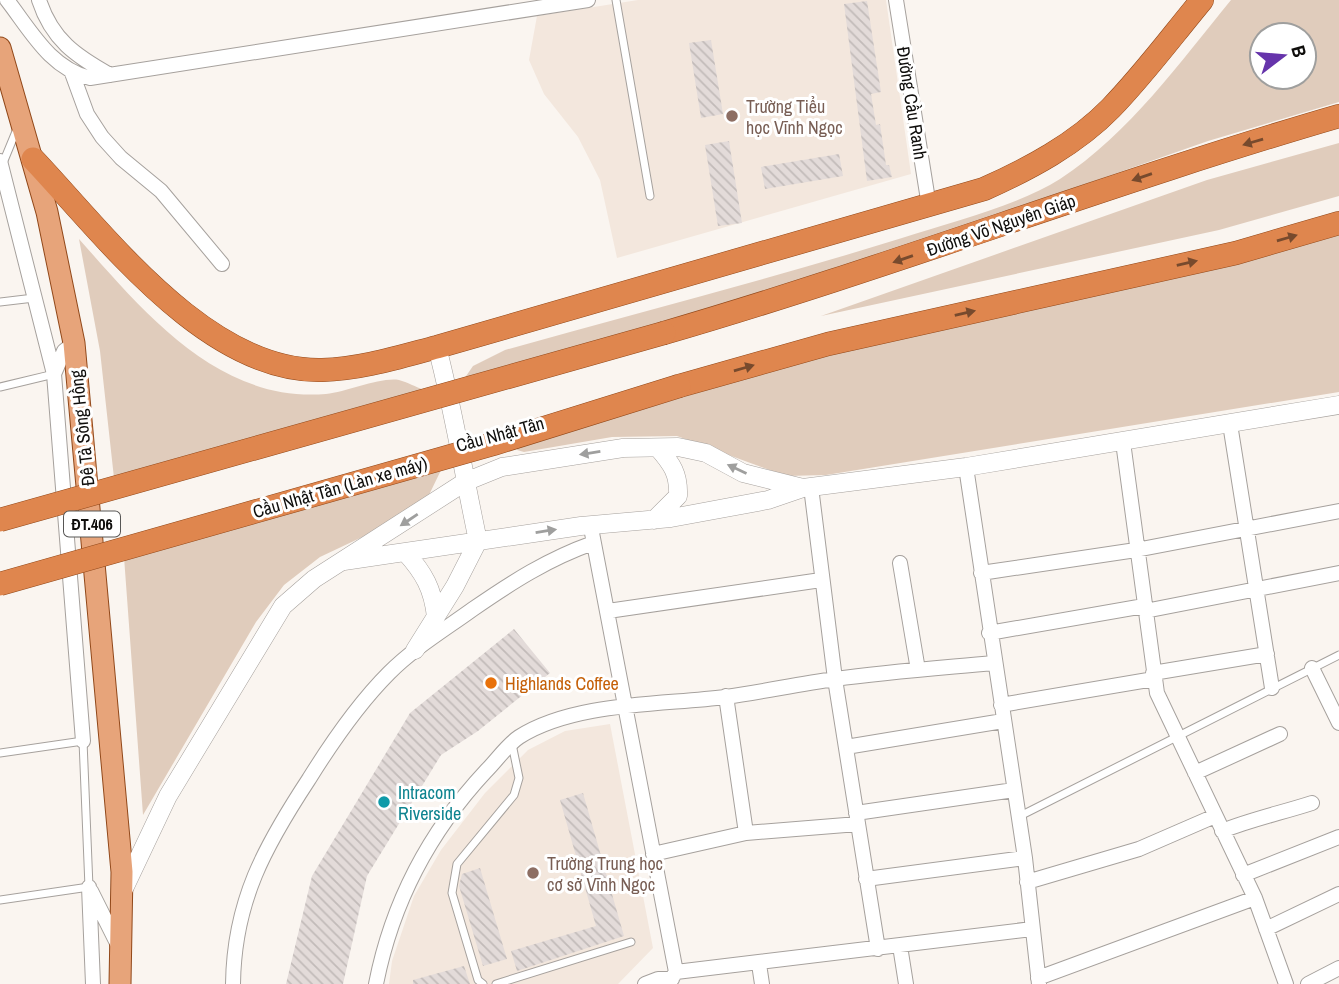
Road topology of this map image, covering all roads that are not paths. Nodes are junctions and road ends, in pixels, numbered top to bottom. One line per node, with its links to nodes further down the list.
1 (7, 0): 8 (street)
2 (39, 0): 9 (street)
3 (588, 0): 9 (street)
4 (616, 0): 14 (lane)
5 (896, 0): 15 (street, Đường Cầu Ranh)
6 (1202, 0): 15 (highway)
7 (0, 48): 11 (main road, Đê Tả Sông Hồng / ĐT.406)
8 (72, 73): 9 (street); 17 (street)
9 (110, 75)
10 (1339, 115): 20 (highway, Đường Võ Nguyên Giáp, one-way to 20)
11 (21, 118): 12 (main road, Đê Tả Sông Hồng / ĐT.406); 13 (lane)
12 (33, 159): 21 (main road, Đê Tả Sông Hồng / ĐT.406); 22 (highway)
13 (1, 164): 18 (street)
14 (650, 197)
15 (929, 206): 22 (highway)
16 (1339, 223): 24 (highway, one-way to 16)
17 (222, 264)
18 (35, 298): 19 (lane); 23 (street)
19 (0, 302)
20 (664, 333): 36 (highway, bridge); 37 (highway, bridge)
21 (74, 343): 23 (street); 91 (main road, Đê Tả Sông Hồng / ĐT.406)
22 (437, 347): 27 (street)
23 (54, 374): 25 (lane); 72 (street)
24 (679, 386): 48 (highway, Cầu Nhật Tân, bridge); 50 (highway, Cầu Nhật Tân (Làn xe máy), bridge)
25 (0, 387)
26 (1339, 405): 28 (street)
27 (456, 417): 31 (street); 33 (street)
28 (1230, 424): 29 (street); 39 (street)
29 (1123, 442): 32 (street); 42 (street)
30 (657, 448): 31 (street, one-way to 31); 34 (street, one-way to 30); 38 (street)
31 (502, 467): 33 (street)
32 (966, 467): 34 (street); 46 (street)
33 (465, 482): 41 (street); 44 (street, one-way to 44)
34 (807, 487): 38 (street); 49 (street)
35 (1339, 511): 39 (street)
36 (0, 512)
37 (0, 520)
38 (654, 520): 40 (street)
39 (1247, 528): 42 (street); 51 (street)
40 (592, 534): 41 (street, one-way to 40); 53 (street); 56 (street)
41 (478, 541): 43 (street); 54 (street)
42 (1136, 550): 46 (street); 52 (street)
43 (405, 552): 44 (street); 54 (street)
44 (344, 561): 91 (street)
45 (900, 562): 61 (street)
46 (981, 573): 55 (street)
47 (1339, 573): 51 (street)
48 (0, 576)
49 (821, 580): 53 (street); 63 (street)
50 (0, 584)
51 (1256, 589): 52 (street); 57 (street)
52 (1144, 609): 55 (street); 62 (street)
53 (608, 611): 67 (street)
54 (436, 617): 56 (street)
55 (989, 633): 59 (street)
56 (415, 650): 107 (street)
57 (1267, 654): 62 (street); 64 (street)
58 (1339, 655): 60 (lane)
59 (993, 663): 61 (street); 66 (street)
60 (1312, 668): 64 (lane); 69 (street)
61 (918, 670): 63 (street)
62 (1154, 676): 66 (street); 71 (street)
63 (835, 679): 65 (street); 74 (street)
64 (1272, 688): 71 (lane)
65 (726, 696): 67 (street); 83 (street)
66 (1000, 705): 68 (street)
67 (624, 707): 73 (street); 85 (street)
68 (1003, 721): 74 (street); 77 (street)
69 (1339, 723)
70 (1280, 734): 76 (street)
71 (1176, 735): 76 (street); 80 (lane)
72 (83, 741): 75 (lane); 90 (lane)
73 (512, 744): 108 (street); 109 (lane)
74 (846, 747): 81 (street)
75 (0, 752)
76 (1195, 774): 79 (street)
77 (1014, 790): 80 (street); 81 (street)
78 (1312, 803): 82 (street)
79 (1215, 816): 82 (street); 89 (street)
80 (1018, 817): 86 (street)
81 (857, 819): 83 (street); 88 (street)
82 (1222, 831): 87 (street)
83 (746, 833): 85 (street)
84 (1339, 837): 87 (street)
85 (653, 854): 104 (street)
86 (1025, 858): 88 (street); 89 (street)
87 (1242, 875): 93 (street)
88 (866, 879): 100 (street)
89 (1027, 882): 95 (street)
90 (89, 887): 94 (lane); 99 (street); 106 (street)
91 (122, 894): 99 (main road, Đê Tả Sông Hồng / ĐT.406)
92 (1339, 894): 96 (street)
93 (1255, 898): 96 (street); 105 (street)
94 (0, 900)
95 (1032, 929): 98 (street); 105 (street)
96 (1266, 929): 114 (street)
97 (631, 942): 110 (lane)
98 (900, 946): 100 (street); 113 (street)
99 (119, 947): 103 (main road, Đê Tả Sông Hồng / ĐT.406)
100 (878, 949): 101 (street)
101 (759, 964): 104 (street); 112 (street)
102 (1339, 968): 115 (street)
103 (118, 979)
104 (672, 979): 111 (street)
105 (1039, 981)
106 (93, 984)
107 (233, 984)
108 (376, 984)
109 (483, 984)
110 (496, 984)
111 (645, 984)
112 (762, 984)
113 (906, 984)
114 (1286, 984)
115 (1308, 984)

